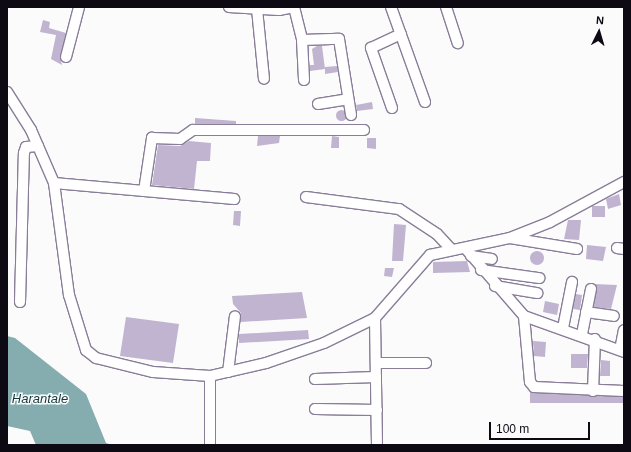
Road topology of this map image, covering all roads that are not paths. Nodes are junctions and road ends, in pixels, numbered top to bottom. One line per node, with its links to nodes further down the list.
1 (79, 7): 9 (street)
2 (229, 7): 5 (street)
3 (391, 7): 6 (street)
4 (446, 7): 8 (street)
5 (257, 9): 7 (street); 10 (street)
6 (401, 34): 14 (street); 16 (street)
7 (302, 40): 11 (street); 13 (street)
8 (458, 43)
9 (66, 56)
10 (264, 79)
11 (304, 80)
12 (7, 92): 19 (street)
13 (348, 99): 15 (street); 17 (street)
14 (425, 102)
15 (318, 104)
16 (392, 108)
17 (351, 115)
18 (364, 130): 22 (street)
19 (38, 146): 21 (street); 36 (street)
20 (624, 182): 25 (street)
21 (54, 183): 22 (street); 50 (street)
22 (144, 191): 24 (street)
23 (306, 197): 27 (street)
24 (234, 199)
25 (510, 238): 26 (street); 28 (street)
26 (577, 249)
27 (452, 250): 28 (street); 41 (street)
28 (469, 252): 29 (street); 30 (street)
29 (492, 259)
30 (481, 270): 31 (street); 33 (street)
31 (539, 278)
32 (572, 282): 42 (street)
33 (495, 286): 35 (street); 39 (street)
34 (591, 289): 37 (street)
35 (537, 293)
36 (20, 302)
37 (586, 312): 40 (street); 44 (street)
38 (234, 316): 49 (street)
39 (524, 316): 42 (street); 54 (street)
40 (614, 316)
41 (375, 318): 47 (street); 49 (street)
42 (563, 328): 44 (street)
43 (624, 330): 46 (street)
44 (582, 334): 45 (street)
45 (595, 339): 46 (street); 54 (street)
46 (622, 351)
47 (376, 363): 48 (street); 51 (street)
48 (426, 363)
49 (228, 372): 50 (street)
50 (210, 376): 57 (street)
51 (376, 377): 52 (street); 56 (street)
52 (315, 379)
53 (624, 390): 54 (street)
54 (593, 391)
55 (315, 409): 56 (street)
56 (377, 410): 58 (street)
57 (210, 445)
58 (377, 445)

